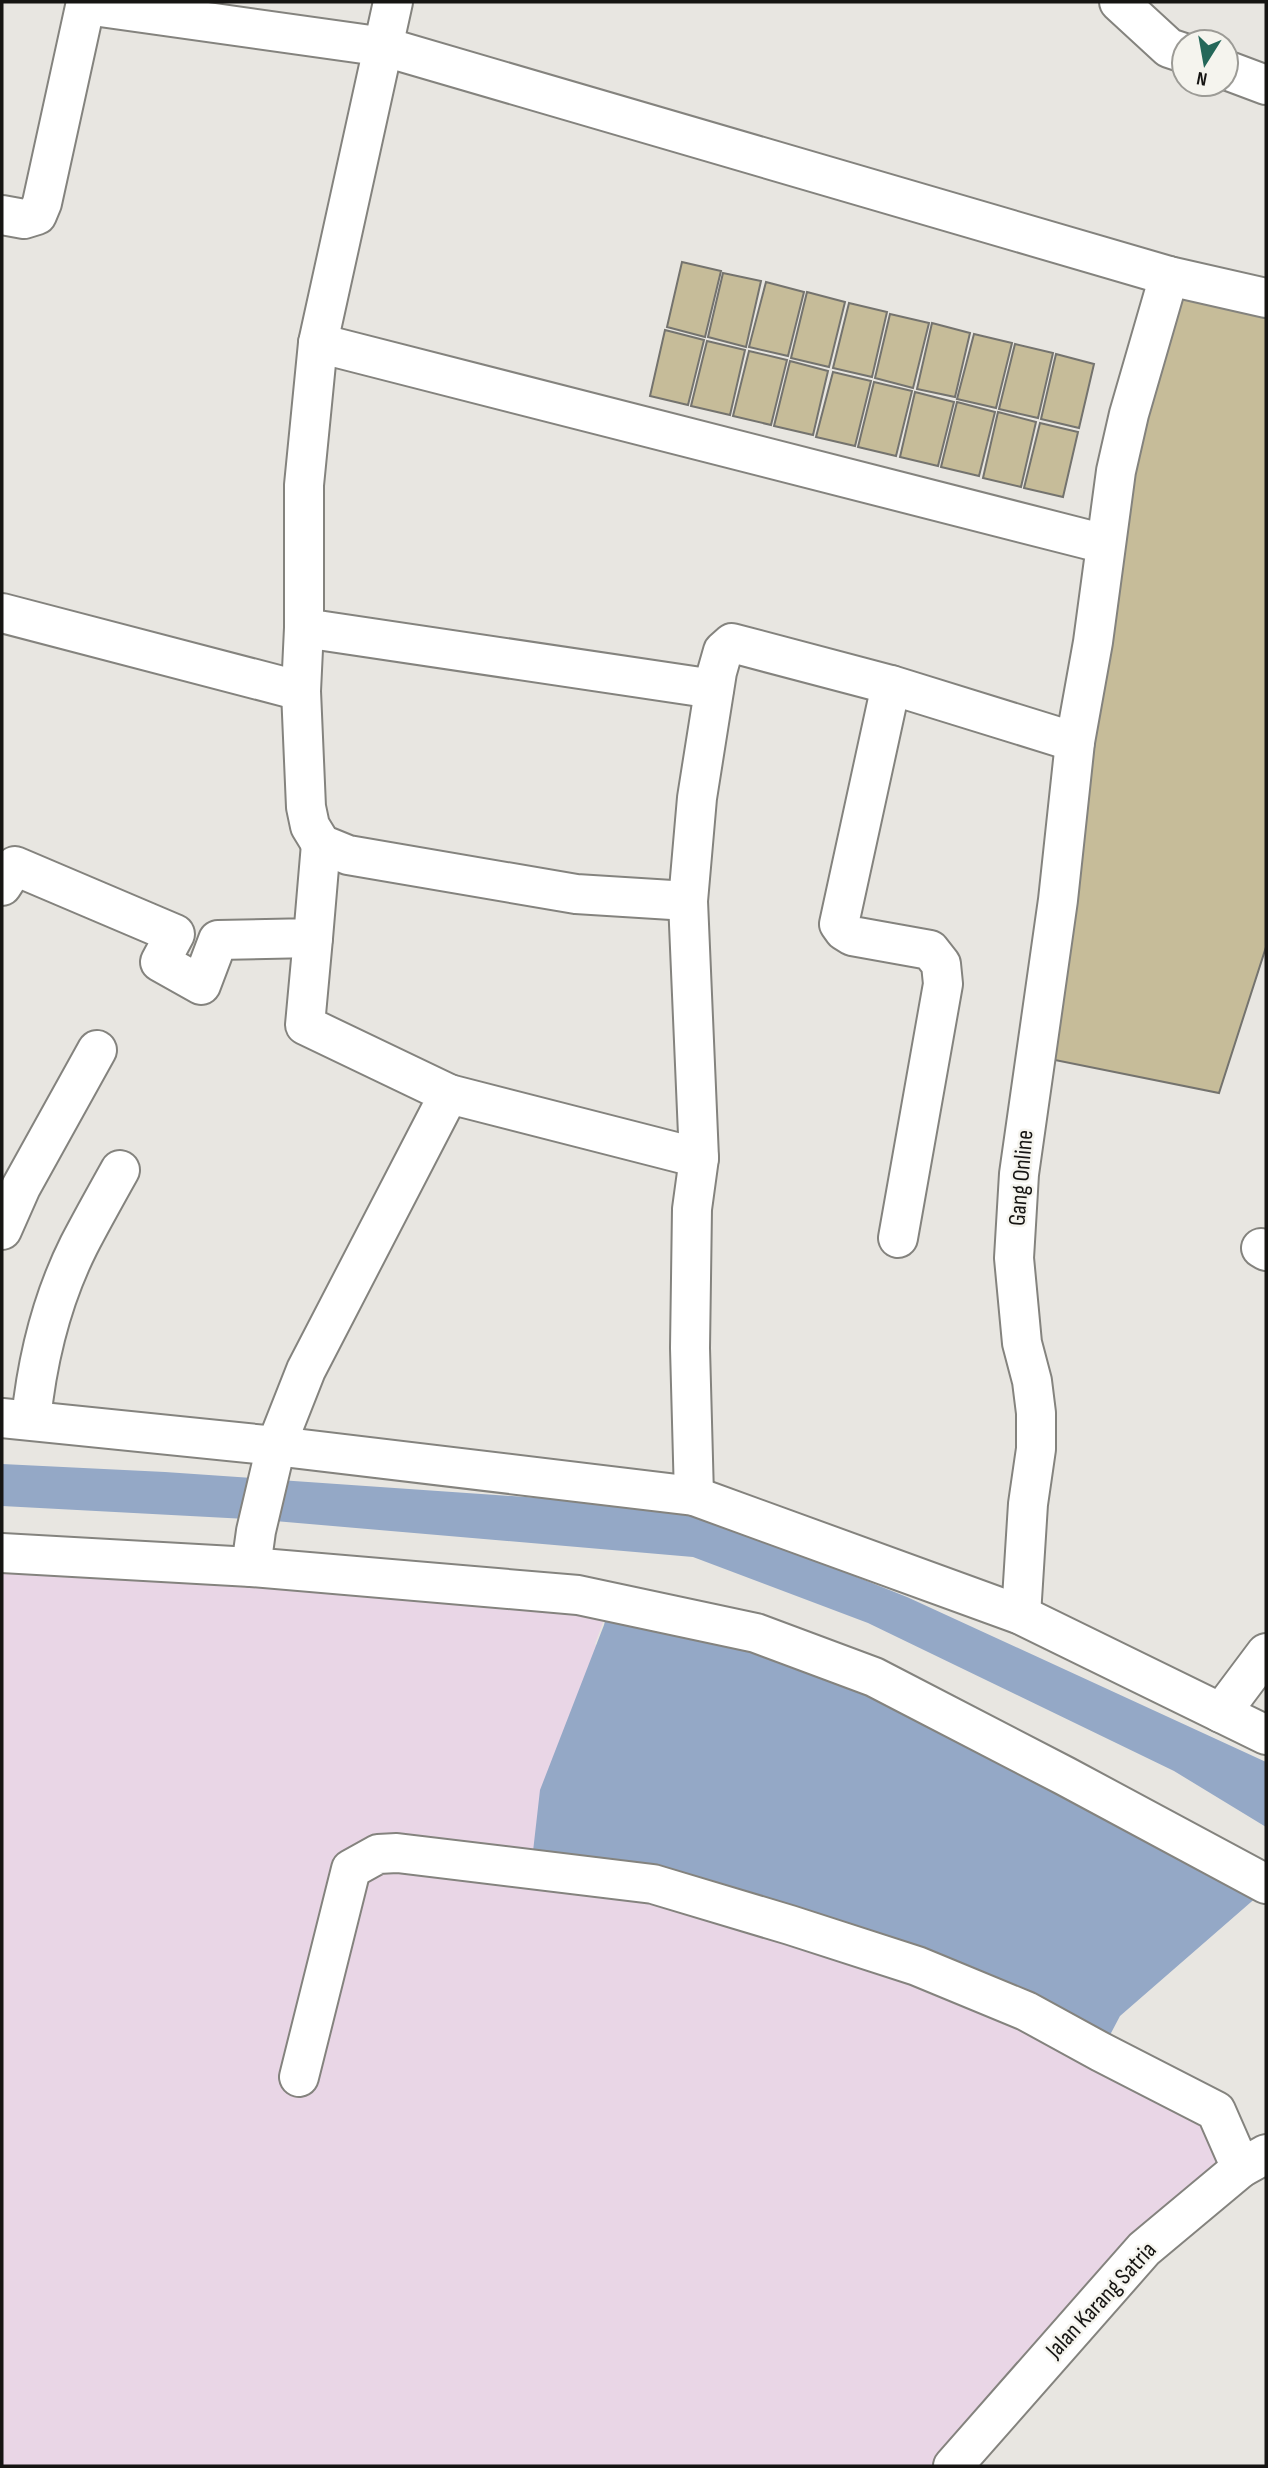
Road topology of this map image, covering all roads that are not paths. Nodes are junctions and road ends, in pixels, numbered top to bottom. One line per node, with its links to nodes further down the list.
1 (393, 2): 4 (street)
2 (1119, 2): 5 (street)
3 (86, 3): 4 (street); 8 (street)
4 (385, 47): 9 (street); 11 (street)
5 (1170, 48)
6 (1240, 75): 7 (street)
7 (1266, 85)
8 (2, 215)
9 (1169, 276): 10 (street); 12 (street, Gang Online)
10 (1266, 298)
11 (318, 343): 12 (street); 14 (street)
12 (1105, 544): 18 (street, Gang Online)
13 (2, 613): 17 (street)
14 (304, 628): 16 (street); 17 (street)
15 (891, 685): 16 (street); 18 (street); 28 (street)
16 (714, 689): 21 (street)
17 (301, 691): 19 (street)
18 (1075, 742): 34 (street, Gang Online)
19 (321, 844): 21 (street); 22 (street)
20 (2, 886): 22 (street)
21 (688, 901): 25 (street)
22 (313, 938): 24 (street)
23 (97, 1050): 27 (street)
24 (449, 1094): 25 (street); 30 (street)
25 (699, 1157): 31 (street)
26 (120, 1170): 29 (street)
27 (2, 1230)
28 (898, 1238)
29 (17, 1419): 30 (street)
30 (276, 1446): 31 (street); 32 (street)
31 (694, 1496): 34 (street)
32 (254, 1549): 33 (street); 38 (street)
33 (2, 1553)
34 (1021, 1615): 36 (street)
35 (1266, 1653): 36 (street)
36 (1221, 1713): 37 (street)
37 (1266, 1735)
38 (1266, 1884)
39 (299, 2077): 40 (street)
40 (1254, 2161): 41 (street, Jalan Karang Satria)
41 (953, 2466)

